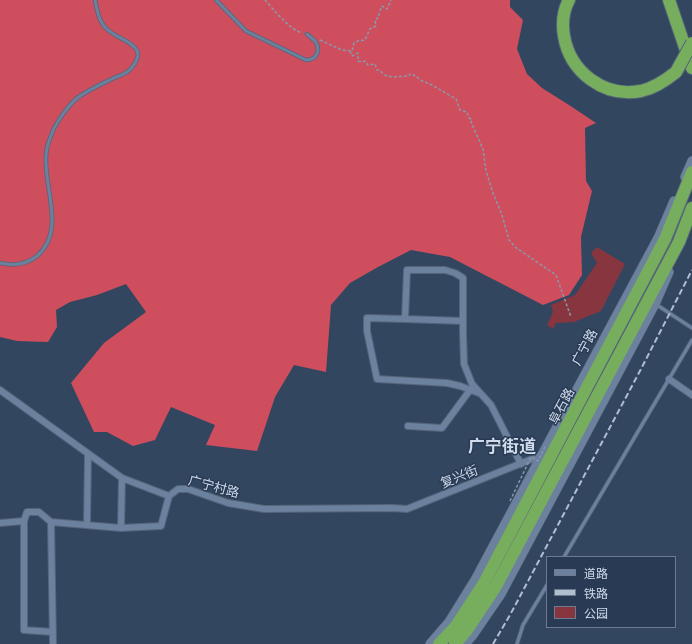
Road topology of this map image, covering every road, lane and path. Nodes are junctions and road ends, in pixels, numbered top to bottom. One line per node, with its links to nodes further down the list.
1 (95, 0): 16 (lane)
2 (216, 0): 7 (lane)
3 (265, 0): 7 (path)
4 (391, 0): 10 (path)
5 (569, 0): 9 (highway, bridge)
6 (669, 0): 11 (highway)
7 (307, 34)
8 (321, 41): 10 (path)
9 (692, 43)
10 (350, 50): 18 (path)
11 (692, 68)
12 (692, 162): 29 (street, 广宁路)
13 (692, 172): 46 (highway, 阜石路)
14 (692, 208): 47 (highway, 阜石路)
15 (692, 222): 17 (street)
16 (0, 263)
17 (655, 304): 21 (lane); 48 (street)
18 (571, 316)
19 (405, 319): 20 (street); 20 (street); 25 (street)
20 (463, 321): 26 (street)
21 (692, 328)
22 (692, 340): 23 (lane)
23 (669, 379): 27 (street); 41 (lane)
24 (0, 390): 30 (street)
25 (470, 390): 26 (street); 28 (street)
26 (480, 393): 31 (street)
27 (692, 395)
28 (408, 426)
29 (543, 451): 31 (street, 复兴街); 34 (path, bridge); 45 (street, 广宁路)
30 (88, 454): 32 (street); 39 (street)
31 (521, 464): 35 (street, 复兴街)
32 (122, 478): 33 (street); 40 (street)
33 (169, 496): 35 (street, 广宁村路); 40 (street)
34 (510, 501)
35 (407, 509)
36 (24, 521): 37 (street); 38 (street); 43 (street)
37 (51, 522): 39 (street); 43 (street)
38 (0, 523)
39 (87, 525): 40 (street)
40 (121, 528)
41 (565, 556)
42 (546, 587): 49 (lane)
43 (53, 632): 44 (street)
44 (53, 644)
45 (430, 644)
46 (439, 644)
47 (455, 644)
48 (464, 644)
49 (517, 644)

